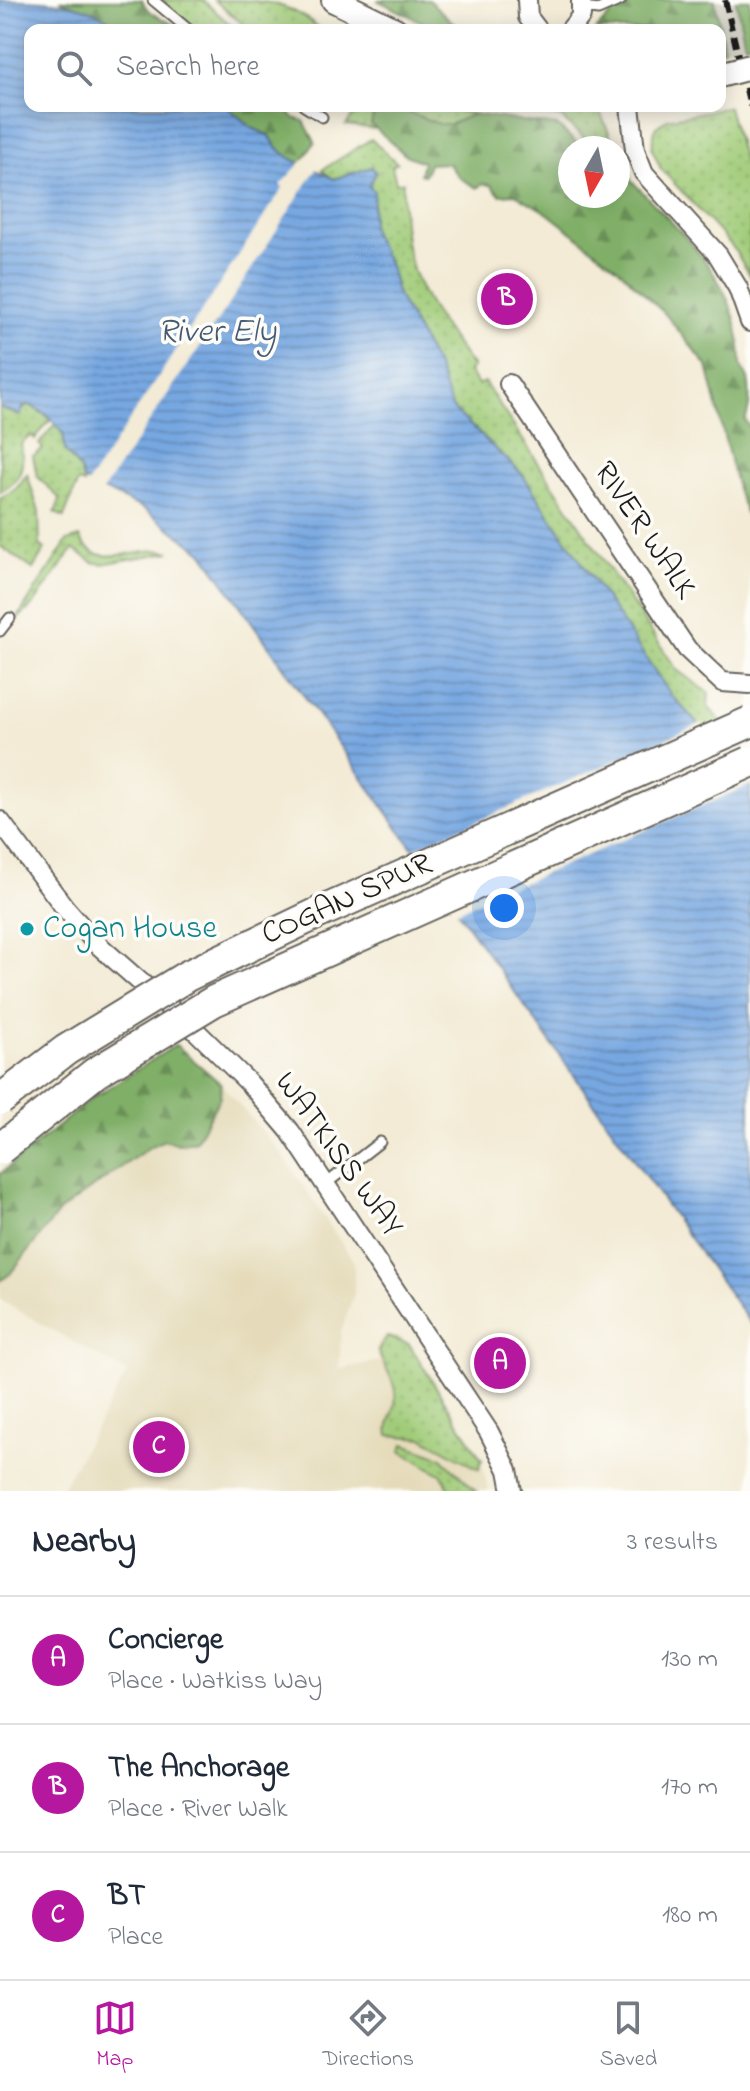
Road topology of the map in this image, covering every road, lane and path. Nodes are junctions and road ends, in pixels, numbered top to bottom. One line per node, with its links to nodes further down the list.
1 (153, 0): 6 (lane)
2 (334, 0): 7 (street)
3 (527, 0): 8 (street)
4 (621, 0): 5 (lane)
5 (582, 4): 9 (street)
6 (182, 24)
7 (383, 24)
8 (533, 24)
9 (573, 24)
10 (750, 67): 11 (street, bridge)
11 (726, 73)
12 (314, 112): 14 (lane)
13 (631, 112): 15 (street)
14 (322, 117)
15 (750, 322)
16 (509, 384): 19 (street, RIVER WALK)
17 (10, 618): 18 (lane)
18 (0, 631)
19 (750, 684)
20 (750, 722): 23 (main road, COGAN SPUR, bridge)
21 (750, 762): 25 (main road, COGAN SPUR, bridge)
22 (0, 821): 26 (street, WATKISS WAY)
23 (0, 1100)
24 (380, 1142): 26 (lane)
25 (0, 1149)
26 (327, 1183): 27 (street, WATKISS WAY)
27 (512, 1491)

